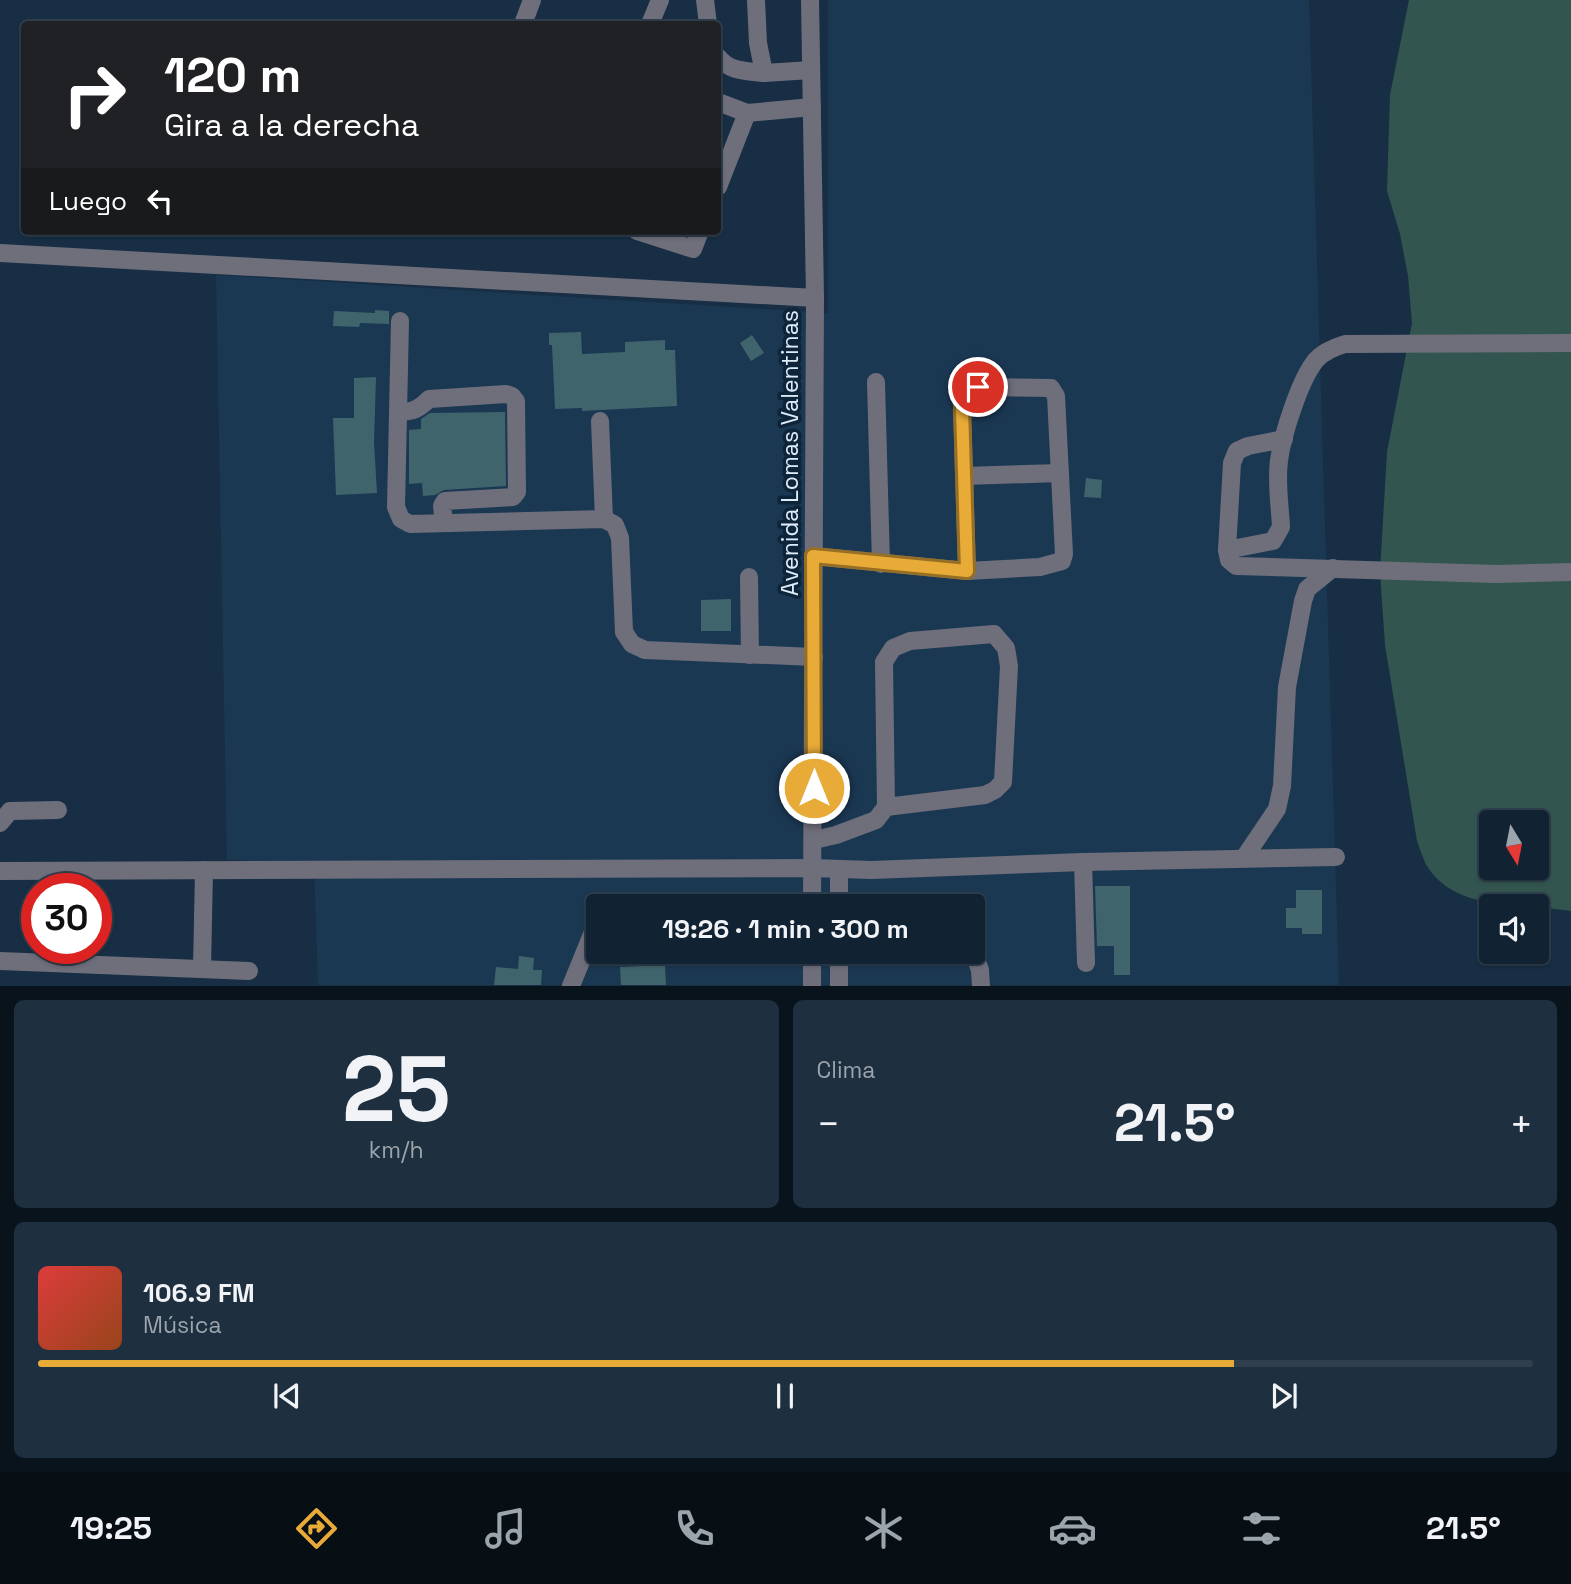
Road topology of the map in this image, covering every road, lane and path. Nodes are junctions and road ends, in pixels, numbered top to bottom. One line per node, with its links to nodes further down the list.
1 (532, 0): 6 (street)
2 (660, 0): 7 (street)
3 (705, 0): 8 (street)
4 (756, 0): 11 (street)
5 (810, 0): 10 (street, Avenida Lomas Valentinas)
6 (524, 21)
7 (651, 21)
8 (708, 21)
9 (721, 60): 11 (street)
10 (811, 69): 11 (street); 13 (street, Avenida Lomas Valentinas)
11 (764, 73)
12 (721, 103): 14 (street)
13 (812, 107): 14 (street); 19 (street, Avenida Lomas Valentinas)
14 (747, 113): 15 (street)
15 (721, 179)
16 (649, 235): 17 (street)
17 (698, 235)
18 (0, 253): 19 (street)
19 (816, 298): 31 (street, Avenida Lomas Valentinas)
20 (400, 321): 23 (street)
21 (1571, 343): 25 (street)
22 (876, 382): 32 (street)
23 (398, 412): 29 (street); 29 (street)
24 (600, 421): 28 (street)
25 (1284, 439): 30 (street); 30 (street)
26 (1060, 473): 27 (street); 27 (street); 34 (street)
27 (964, 476): 34 (street)
28 (604, 519): 29 (street); 37 (street)
29 (444, 523)
30 (1227, 550): 33 (street)
31 (813, 556): 32 (street); 38 (street, Avenida Lomas Valentinas)
32 (881, 564): 34 (street)
33 (1333, 568): 35 (street); 44 (street)
34 (967, 571)
35 (1571, 572)
36 (749, 577): 37 (street)
37 (750, 654): 38 (street)
38 (814, 657): 42 (street, Avenida Lomas Valentinas)
39 (887, 807): 39 (street); 42 (street)
40 (58, 810): 41 (street)
41 (0, 823)
42 (814, 840): 46 (street, Avenida Lomas Valentinas)
43 (1336, 857): 44 (street)
44 (1244, 858): 45 (street)
45 (1083, 862): 47 (street); 54 (street)
46 (812, 868): 47 (street); 48 (street); 50 (street, Avenida Lomas Valentinas)
47 (839, 869): 51 (street)
48 (204, 870): 49 (street); 58 (street)
49 (0, 871)
50 (812, 894)
51 (839, 894)
52 (586, 949): 60 (street)
53 (0, 961): 58 (street)
54 (1086, 963)
55 (812, 964): 61 (street)
56 (839, 964): 62 (street)
57 (978, 964): 63 (street)
58 (202, 969): 59 (street)
59 (249, 971)
60 (571, 985)
61 (812, 985)
62 (839, 985)
63 (981, 985)

